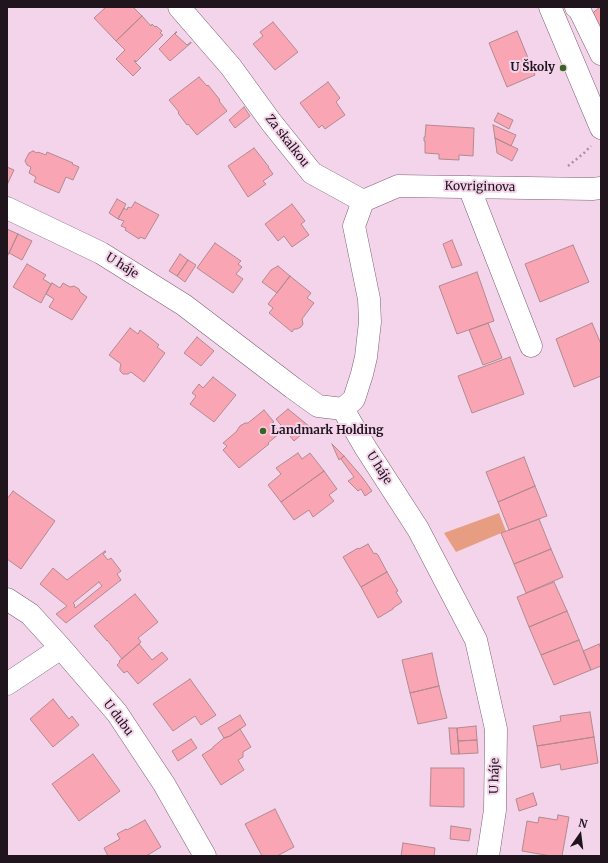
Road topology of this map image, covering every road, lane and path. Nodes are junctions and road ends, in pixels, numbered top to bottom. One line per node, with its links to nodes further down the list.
1 (179, 7): 9 (street, Za skalkou)
2 (550, 7): 5 (street)
3 (576, 7): 4 (street)
4 (601, 54)
5 (601, 128): 6 (path)
6 (567, 167)
7 (469, 187): 8 (street, Kovriginova); 9 (street, Kovriginova); 11 (street)
8 (601, 188)
9 (362, 201): 12 (street)
10 (7, 208): 12 (street, U háje)
11 (531, 346)
12 (343, 409): 17 (street, U háje)
13 (7, 599): 14 (street, U dubu)
14 (61, 648): 15 (street); 16 (street, U dubu)
15 (7, 684)
16 (205, 856)
17 (488, 856)

